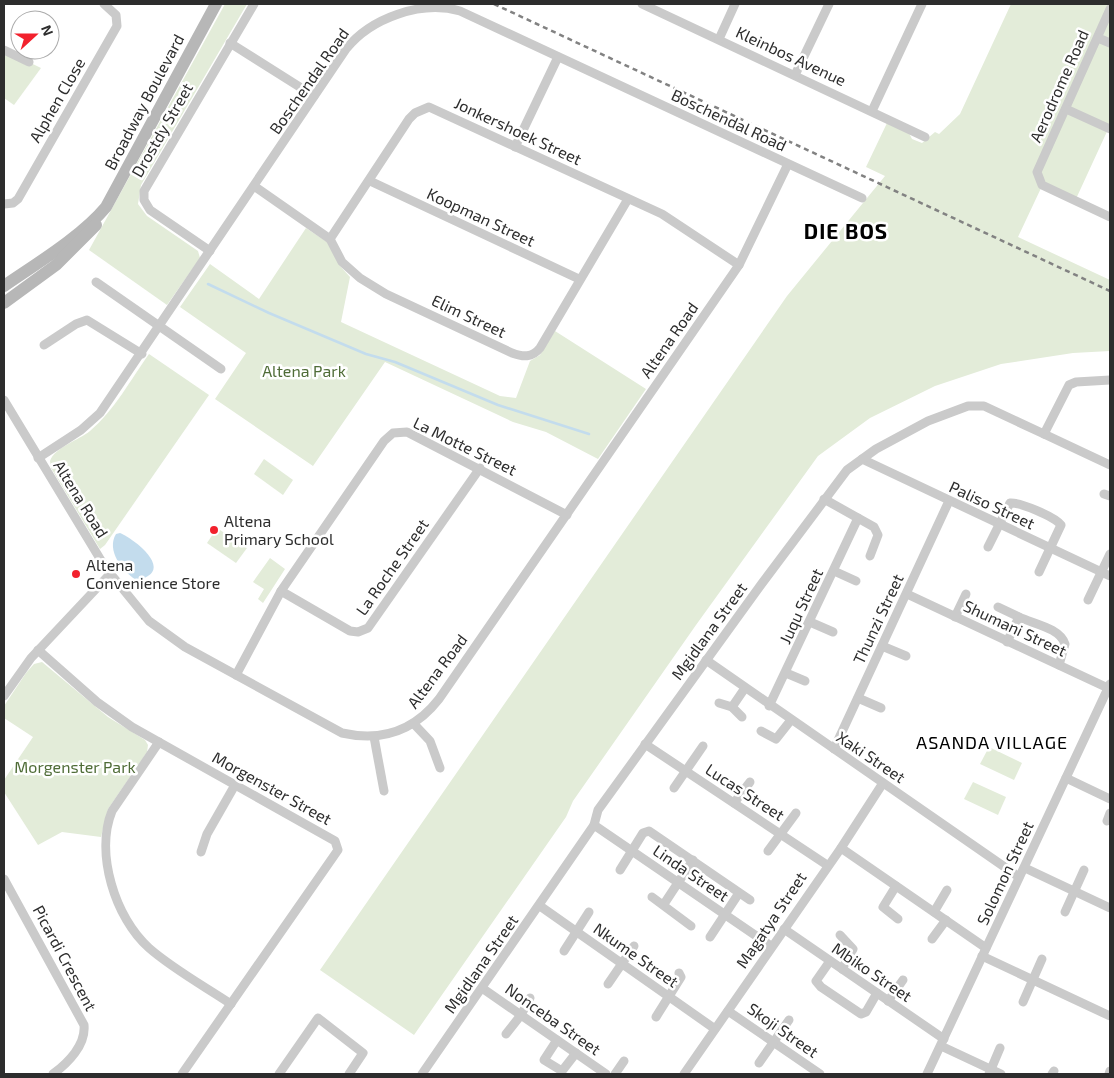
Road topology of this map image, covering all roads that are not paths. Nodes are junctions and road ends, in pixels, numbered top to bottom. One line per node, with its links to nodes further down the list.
1 (104, 4): 28 (street, Alphen Close)
2 (216, 4): 29 (main road, Broadway Boulevard)
3 (254, 4): 11 (street, Drostdy Street)
4 (642, 4): 10 (street, Kleinbos Avenue)
5 (735, 4): 10 (street)
6 (829, 4): 16 (street)
7 (922, 4): 19 (street)
8 (1110, 9): 9 (street, Aerodrome Road)
9 (1098, 38): 12 (street); 18 (street, Aerodrome Road)
10 (719, 39): 16 (street, Kleinbos Avenue)
11 (230, 43): 17 (street); 32 (street, Drostdy Street)
12 (1110, 43)
13 (4, 50): 15 (street)
14 (558, 57): 17 (street, Boschendal Road); 22 (street); 23 (street, Boschendal Road)
15 (29, 62)
16 (795, 75): 19 (street, Kleinbos Avenue)
17 (314, 96): 25 (street, Boschendal Road)
18 (1066, 110): 20 (street); 30 (street, Aerodrome Road)
19 (872, 111): 21 (street, Kleinbos Avenue)
20 (1110, 130)
21 (925, 137)
22 (515, 146): 24 (street, Jonkershoek Street); 27 (street, Jonkershoek Street)
23 (788, 164): 26 (street, Boschendal Road); 33 (street, Altena Road)
24 (370, 181): 31 (street, Jonkershoek Street); 34 (street, Koopman Street)
25 (254, 186): 31 (street, Elim Street); 32 (street, Boschendal Road)
26 (862, 198)
27 (628, 199): 33 (street, Jonkershoek Street); 34 (street, Elim Street)
28 (4, 204)
29 (99, 215): 36 (main road, Broadway Boulevard); 37 (main road, Broadway Boulevard)
30 (1110, 217)
31 (330, 238): 34 (street, Elim Street)
32 (210, 251): 38 (street, Boschendal Road)
33 (739, 265): 51 (street, Altena Road)
34 (579, 279)
35 (96, 282): 38 (street)
36 (4, 286)
37 (4, 303)
38 (160, 326): 40 (street, Boschendal Road); 41 (street)
39 (44, 346): 40 (street)
40 (142, 354): 45 (street, Boschendal Road)
41 (221, 369)
42 (1110, 380): 44 (street)
43 (4, 400): 45 (street, Altena Road)
44 (1044, 434): 46 (street, Mgidlana Street); 47 (street, Mgidlana Street)
45 (38, 458): 60 (street, Altena Road)
46 (862, 459): 49 (street, Mgidlana Street); 50 (street, Paliso Street)
47 (1110, 465)
48 (480, 468): 51 (street, La Motte Street); 63 (street, La Motte Street); 63 (street, La Roche Street)
49 (824, 499): 52 (street); 76 (street, Mgidlana Street)
50 (949, 502): 53 (street, Paliso Street); 64 (street, Thunzi Street)
51 (567, 515): 91 (street, Altena Road)
52 (858, 518): 57 (street); 58 (street, Juqu Street)
53 (999, 524): 54 (street); 55 (street, Paliso Street); 55 (street)
54 (988, 547)
55 (1051, 548): 59 (street); 61 (street, Paliso Street)
56 (1110, 554): 61 (street)
57 (870, 556)
58 (834, 571): 62 (street); 70 (street, Juqu Street)
59 (1039, 572)
60 (110, 574): 74 (street); 79 (street, Altena Road)
61 (1106, 574): 66 (street)
62 (856, 581)
63 (281, 591): 79 (street, La Motte Street)
64 (907, 594): 68 (street, Shumani Street); 73 (street, Thunzi Street)
65 (966, 594): 68 (street)
66 (1088, 600)
67 (998, 607): 69 (street)
68 (955, 617): 72 (street, Shumani Street)
69 (1019, 617): 72 (street); 77 (street)
70 (810, 622): 71 (street); 78 (street, Juqu Street)
71 (832, 632)
72 (1007, 642): 77 (street, Shumani Street)
73 (882, 646): 75 (street); 84 (street, Thunzi Street)
74 (38, 650): 83 (street); 94 (street, Morgenster Street)
75 (906, 656)
76 (706, 660): 82 (street, Xaki Street); 95 (street, Mgidlana Street)
77 (1059, 665): 81 (street, Shumani Street)
78 (786, 673): 80 (street); 86 (street, Juqu Street)
79 (236, 675): 93 (street, Altena Road)
80 (805, 681)
81 (1110, 687): 100 (street, Solomon Street)
82 (745, 688): 86 (street, Xaki Street); 87 (street)
83 (4, 696)
84 (858, 698): 88 (street); 97 (street, Thunzi Street)
85 (720, 703): 87 (street)
86 (769, 706): 90 (street, Xaki Street)
87 (732, 707): 89 (street)
88 (881, 708)
89 (742, 717)
90 (791, 720): 92 (street); 97 (street, Xaki Street)
91 (414, 724): 93 (street, Altena Road); 98 (street)
92 (761, 731)
93 (374, 737): 105 (street)
94 (159, 742): 103 (street, Morgenster Street); 162 (street)
95 (645, 744): 99 (street, Lucas Street); 109 (street, Mgidlana Street)
96 (703, 746): 99 (street)
97 (834, 749): 102 (street, Xaki Street)
98 (440, 768)
99 (686, 771): 104 (street); 107 (street, Lucas Street)
100 (1066, 778): 106 (street); 117 (street, Solomon Street)
101 (750, 782): 107 (street)
102 (883, 783): 111 (street, Magatya Street); 120 (street, Xaki Street)
103 (235, 785): 114 (street); 162 (street, Morgenster Street)
104 (674, 788)
105 (384, 791)
106 (1110, 798)
107 (734, 803): 110 (street, Lucas Street)
108 (796, 813): 110 (street)
109 (594, 825): 112 (street, Linda Street); 130 (street, Mgidlana Street)
110 (782, 834): 113 (street); 116 (street, Lucas Street)
111 (841, 848): 116 (street, Magatya Street); 123 (street)
112 (632, 851): 115 (street); 118 (street); 122 (street, Linda Street)
113 (768, 851)
114 (201, 852)
115 (693, 860): 122 (street); 126 (street)
116 (828, 865): 139 (street, Magatya Street)
117 (1025, 868): 120 (street, Solomon Street); 125 (street)
118 (620, 870)
119 (1084, 870): 125 (street)
120 (1019, 877): 147 (street, Solomon Street)
121 (4, 879): 179 (street, Picardi Crescent)
122 (678, 883): 129 (street); 135 (street, Linda Street)
123 (896, 886): 133 (street); 136 (street)
124 (947, 890): 133 (street)
125 (1075, 891): 131 (street); 134 (street)
126 (739, 892): 128 (street); 135 (street)
127 (652, 897): 129 (street)
128 (750, 900)
129 (664, 904): 138 (street)
130 (540, 906): 140 (street, Nkume Street); 156 (street, Mgidlana Street)
131 (1110, 908)
132 (589, 912): 140 (street)
133 (934, 912): 137 (street)
134 (1065, 912)
135 (724, 914): 142 (street); 145 (street, Linda Street)
136 (898, 919)
137 (946, 920): 143 (street); 147 (street)
138 (691, 926)
139 (784, 930): 145 (street, Magatya Street); 149 (street, Mbiko Street)
140 (576, 932): 146 (street); 150 (street, Nkume Street)
141 (840, 935): 151 (street)
142 (710, 937)
143 (932, 939)
144 (634, 946): 150 (street)
145 (771, 946): 163 (street, Magatya Street)
146 (564, 951)
147 (984, 952): 154 (street); 172 (street, Solomon Street)
148 (1042, 959): 154 (street)
149 (830, 961): 151 (street, Mbiko Street); 157 (street)
150 (622, 964): 155 (street); 158 (street, Nkume Street)
151 (842, 969): 157 (street, Mbiko Street)
152 (679, 973): 158 (street)
153 (903, 980): 160 (street)
154 (1033, 980): 161 (street); 165 (street)
155 (608, 984)
156 (482, 988): 164 (street, Nonceba Street); 177 (street, Mgidlana Street)
157 (877, 993): 160 (street, Mbiko Street)
158 (669, 997): 166 (street); 168 (street, Nkume Street)
159 (530, 998): 164 (street)
160 (888, 1001): 172 (street, Mbiko Street)
161 (1022, 1002)
162 (231, 1004): 180 (street, Morgenster Street)
163 (728, 1011): 168 (street, Magatya Street); 171 (street, Skoji Street)
164 (521, 1015): 169 (street); 170 (street, Nonceba Street)
165 (1110, 1016)
166 (656, 1017)
167 (789, 1020): 171 (street)
168 (715, 1029): 185 (street, Magatya Street)
169 (506, 1034)
170 (557, 1040): 174 (street, Nonceba Street); 174 (street)
171 (774, 1042): 176 (street); 186 (street, Skoji Street)
172 (942, 1042): 178 (street, Mbiko Street); 187 (street, Solomon Street)
173 (1000, 1048): 178 (street)
174 (576, 1053): 183 (street, Nonceba Street)
175 (624, 1061): 184 (street)
176 (759, 1063)
177 (427, 1072)
178 (990, 1072): 188 (street, Mbiko Street)
179 (53, 1074)
180 (182, 1074)
181 (279, 1074): 182 (street)
182 (348, 1074)
183 (606, 1074)
184 (614, 1074)
185 (684, 1074)
186 (820, 1074)
187 (927, 1074)
188 (1001, 1074)

